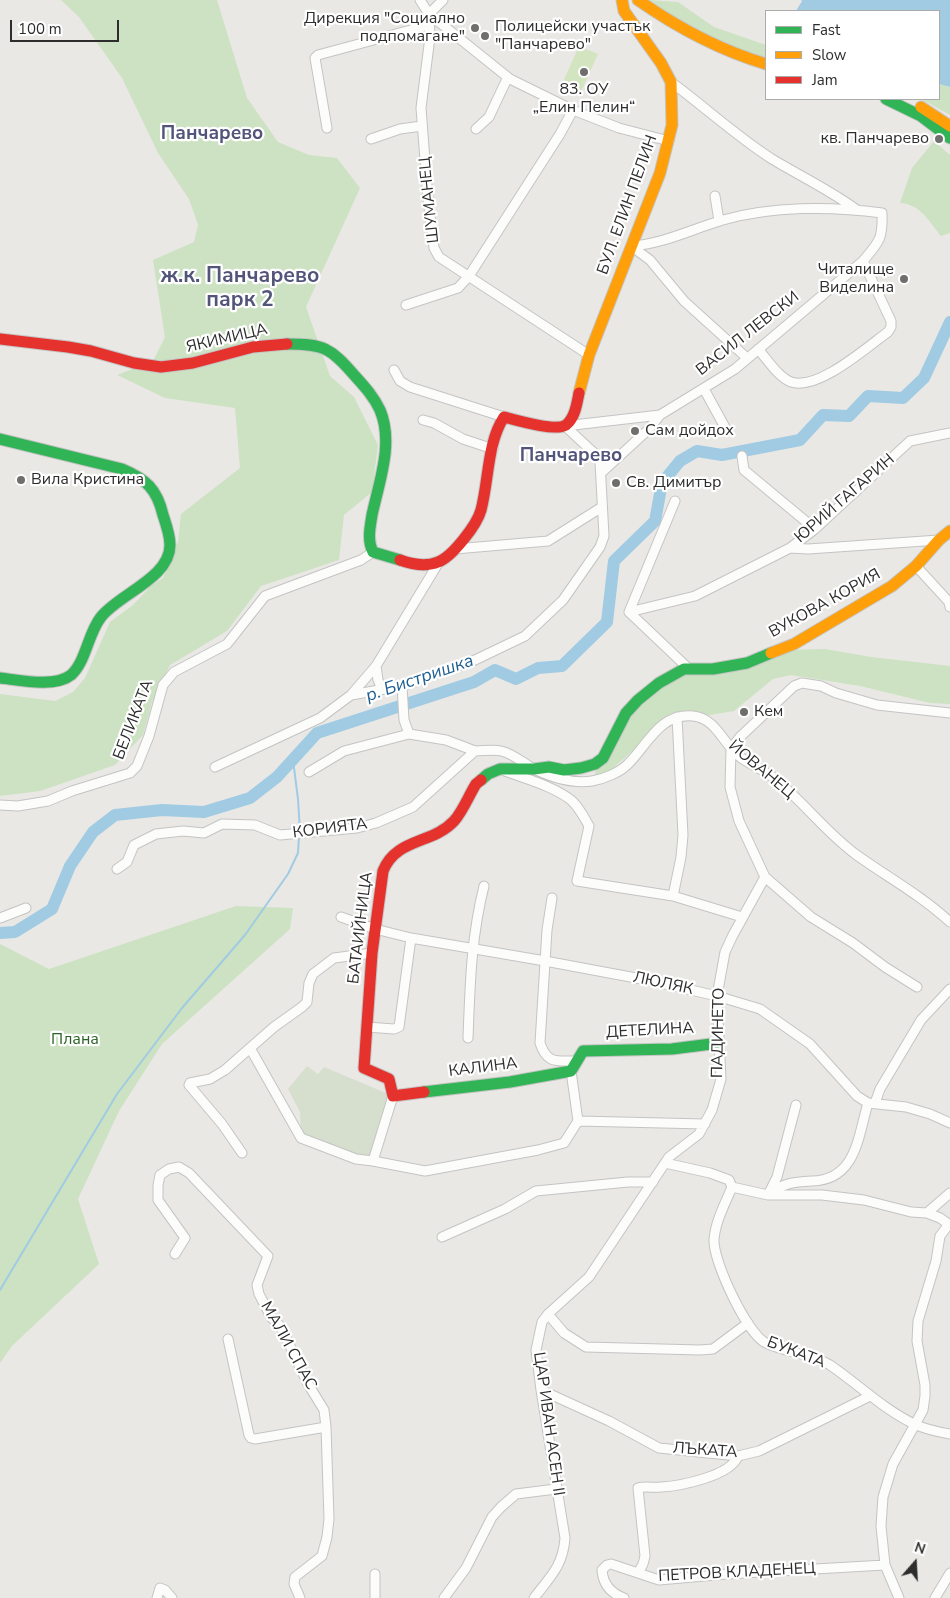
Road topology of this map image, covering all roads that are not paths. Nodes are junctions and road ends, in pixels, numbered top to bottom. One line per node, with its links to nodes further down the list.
1 (420, 0): 5 (street)
2 (443, 0): 5 (street)
3 (622, 0): 9 (street, БУЛ. ЕЛИН ПЕЛИН)
4 (638, 0): 7 (street)
5 (429, 14): 6 (street, ШУМАНЕЦ); 8 (street)
6 (429, 25): 13 (street, ШУМАНЕЦ); 15 (street)
7 (765, 64)
8 (510, 79): 12 (street); 16 (street)
9 (671, 82): 19 (street, БУЛ. ЕЛИН ПЕЛИН); 21 (street)
10 (888, 100): 17 (street)
11 (905, 100): 14 (street)
12 (573, 110): 19 (street); 25 (street)
13 (422, 126): 18 (street); 25 (street, ШУМАНЕЦ)
14 (950, 126)
15 (327, 128)
16 (476, 129)
17 (950, 138)
18 (371, 139)
19 (669, 142): 23 (street, БУЛ. ЕЛИН ПЕЛИН)
20 (715, 196): 22 (street)
21 (857, 210): 22 (street); 24 (street, ВАСИЛ ЛЕВСКИ)
22 (719, 221): 23 (street)
23 (631, 246): 29 (street, БУЛ. ЕЛИН ПЕЛИН); 30 (street)
24 (863, 262): 28 (street, ВАСИЛ ЛЕВСКИ); 28 (street)
25 (469, 276): 26 (street); 29 (street, ШУМАНЕЦ)
26 (406, 305)
27 (0, 339): 50 (street, ЯКИМИЦА)
28 (758, 349): 30 (street, ВАСИЛ ЛЕВСКИ)
29 (589, 355): 36 (street, БУЛ. ЕЛИН ПЕЛИН)
30 (747, 358): 32 (street, ВАСИЛ ЛЕВСКИ)
31 (394, 370): 34 (street, ВАСИЛ ЛЕВСКИ)
32 (704, 389): 33 (street, ВАСИЛ ЛЕВСКИ); 37 (street)
33 (660, 415): 36 (street, ВАСИЛ ЛЕВСКИ); 42 (street)
34 (504, 417): 36 (street, ВАСИЛ ЛЕВСКИ); 40 (street)
35 (423, 420): 40 (street)
36 (565, 426): 42 (street)
37 (726, 430)
38 (950, 433): 45 (street, ЮРИЙ ГАГАРИН)
39 (0, 438): 57 (street)
40 (493, 449): 49 (street)
41 (742, 456): 45 (street)
42 (601, 473): 44 (street)
43 (675, 501): 54 (street)
44 (602, 507): 49 (street); 59 (street)
45 (815, 529): 48 (street, ЮРИЙ ГАГАРИН)
46 (950, 531): 47 (street, ВУКОВА КОРИЯ)
47 (939, 540): 48 (street); 52 (street, ВУКОВА КОРИЯ)
48 (790, 548): 54 (street, ЮРИЙ ГАГАРИН)
49 (455, 549): 51 (street)
50 (373, 552): 51 (street); 70 (street, БЕЛИКАТА)
51 (439, 562): 55 (street)
52 (916, 566): 53 (street); 56 (street, ВУКОВА КОРИЯ)
53 (950, 607)
54 (629, 612): 56 (street)
55 (376, 666): 58 (street); 60 (street)
56 (689, 669): 68 (street, ВУКОВА КОРИЯ)
57 (0, 678)
58 (382, 689): 59 (street); 60 (street)
59 (403, 691): 63 (street)
60 (350, 695): 66 (street)
61 (950, 714): 64 (street)
62 (677, 717): 64 (street, ЙОВАНЕЦ); 68 (street); 74 (street)
63 (409, 734): 65 (street); 69 (street)
64 (731, 749): 72 (street); 80 (street, ЙОВАНЕЦ)
65 (474, 751): 68 (street); 71 (street, КОРИЯТА)
66 (215, 767)
67 (500, 769): 68 (street); 74 (street); 81 (street, БАТАИЙНИЦА)
68 (534, 769)
69 (309, 772)
70 (0, 805)
71 (117, 869)
72 (765, 877): 78 (street, ПАДИНЕТО); 86 (street)
73 (484, 886): 83 (street)
74 (673, 896): 78 (street)
75 (552, 898): 85 (street)
76 (26, 908): 79 (street)
77 (340, 917): 81 (street, ЛЮЛЯК)
78 (742, 917): 88 (street, ПАДИНЕТО)
79 (0, 918)
80 (950, 922)
81 (375, 929): 82 (street, ЛЮЛЯК); 84 (street, БАТАИЙНИЦА)
82 (411, 938): 83 (street, ЛЮЛЯК); 89 (street)
83 (472, 949): 85 (street, ЛЮЛЯК); 90 (street)
84 (372, 953): 89 (street, БАТАИЙНИЦА); 92 (street)
85 (545, 961): 88 (street, ЛЮЛЯК); 93 (street)
86 (917, 987)
87 (950, 989): 95 (street)
88 (717, 996): 91 (street, ПАДИНЕТО); 95 (street, ЛЮЛЯК)
89 (367, 1027): 94 (street, БАТАИЙНИЦА)
90 (468, 1038)
91 (719, 1042): 93 (street, ДЕТЕЛИНА); 99 (street, ПАДИНЕТО)
92 (250, 1048): 100 (street); 101 (street)
93 (573, 1066): 94 (street, КАЛИНА); 97 (street)
94 (392, 1096): 101 (street)
95 (871, 1103): 98 (street); 106 (street)
96 (796, 1105): 106 (street)
97 (578, 1121): 99 (street); 101 (street)
98 (950, 1123)
99 (705, 1124): 102 (street, ПАДИНЕТО)
100 (242, 1153)
101 (373, 1161)
102 (665, 1163): 103 (street, ЦАР ИВАН АСЕН II); 104 (street)
103 (653, 1182): 109 (street); 111 (street, ЦАР ИВАН АСЕН II)
104 (732, 1187): 106 (street); 112 (street, БУКАТА)
105 (950, 1192): 107 (street)
106 (768, 1195): 107 (street)
107 (927, 1213): 108 (street)
108 (949, 1225): 116 (street)
109 (442, 1237)
110 (175, 1254): 117 (street, МАЛИ СПАС)
111 (548, 1314): 112 (street); 114 (street, ЦАР ИВАН АСЕН II)
112 (748, 1323): 115 (street, БУКАТА)
113 (228, 1339): 117 (street)
114 (541, 1390): 119 (street, ЛЪКАТА); 120 (street, ЦАР ИВАН АСЕН II)
115 (870, 1396): 116 (street, БУКАТА); 119 (street, ЛЪКАТА)
116 (915, 1424): 118 (street, БУКАТА); 121 (street)
117 (326, 1427): 127 (street, МАЛИ СПАС)
118 (950, 1434)
119 (738, 1456): 124 (street)
120 (556, 1489): 129 (street); 130 (street, ЦАР ИВАН АСЕН II)
121 (885, 1565): 124 (street, ПЕТРОВ КЛАДЕНЕЦ); 132 (street)
122 (950, 1573): 133 (street)
123 (375, 1574): 128 (street)
124 (638, 1574): 131 (street, ПЕТРОВ КЛАДЕНЕЦ)
125 (157, 1598): 126 (street)
126 (172, 1598)
127 (300, 1598)
128 (375, 1598)
129 (444, 1598)
130 (534, 1598)
131 (624, 1598)
132 (899, 1598)
133 (935, 1598)

